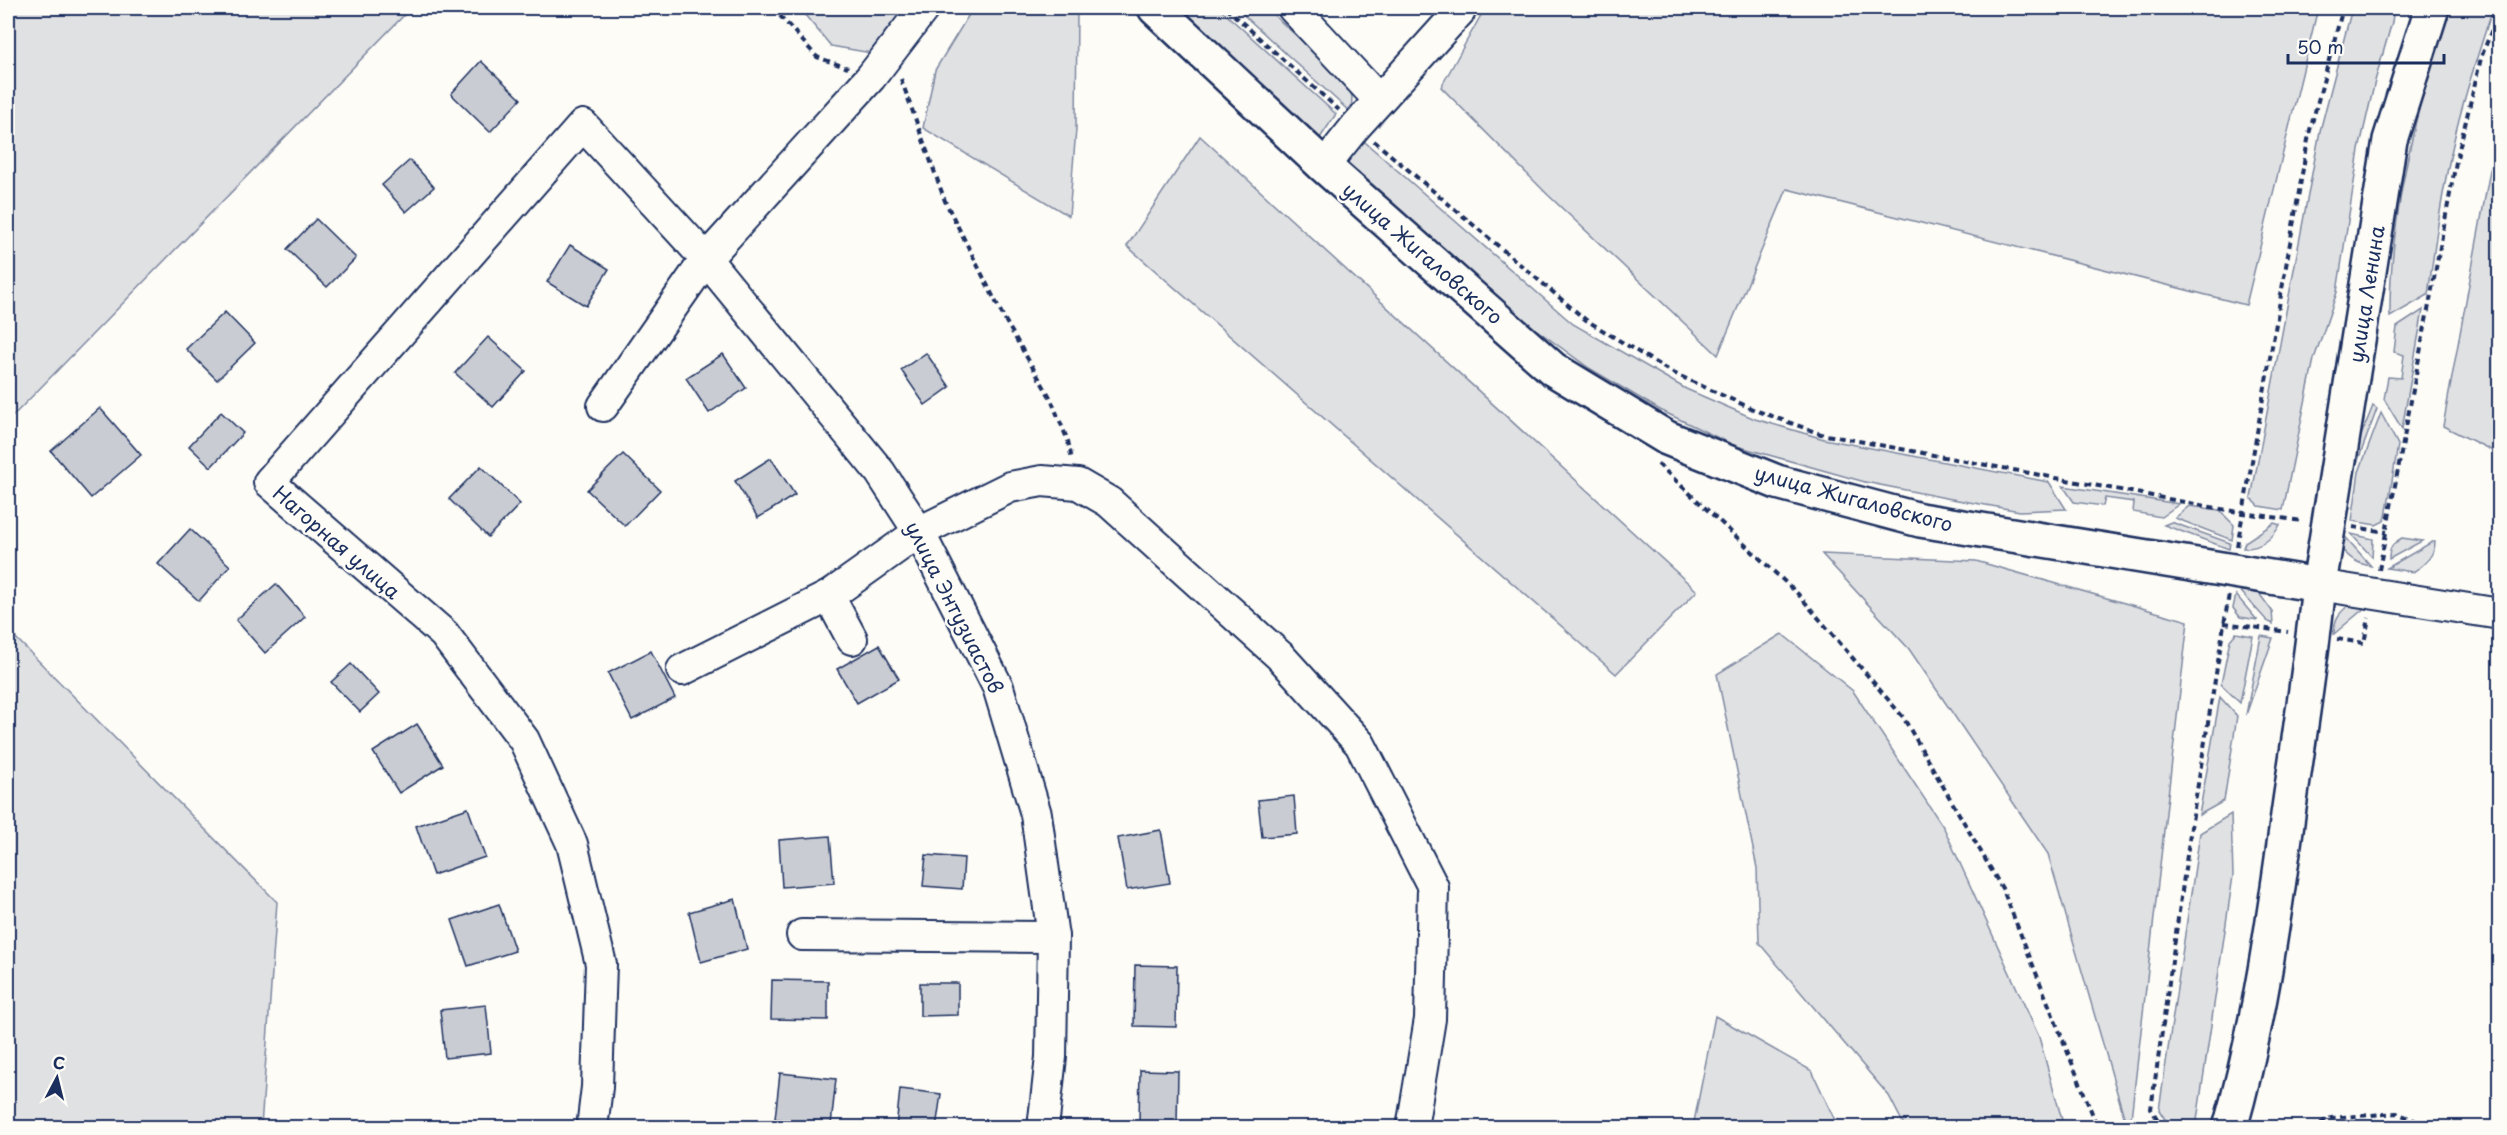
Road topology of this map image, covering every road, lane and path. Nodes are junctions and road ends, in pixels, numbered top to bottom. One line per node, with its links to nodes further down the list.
1 (773, 8): 11 (path)
2 (924, 8): 10 (street)
3 (1155, 8): 14 (main road, улица Жигаловского)
4 (1226, 8): 13 (path)
5 (1461, 8): 12 (street)
6 (2343, 8): 19 (path)
7 (2432, 8): 23 (main road, улица Ленина)
8 (2499, 8): 21 (path)
9 (1298, 9): 12 (street)
10 (891, 50): 11 (street); 18 (path)
11 (871, 77): 15 (street)
12 (1379, 100): 13 (street)
13 (1356, 126): 14 (street); 19 (path)
14 (1324, 166): 22 (main road, улица Жигаловского)
15 (706, 258): 16 (street); 20 (street, улица Энтузиастов); 30 (street, Нагорная улица)
16 (603, 406)
17 (1650, 457): 33 (path)
18 (1078, 484): 20 (street); 32 (street)
19 (2243, 513): 22 (path)
20 (918, 532): 24 (street); 29 (street, улица Энтузиастов)
21 (2388, 532)
22 (2233, 571): 23 (main road, улица Жигаловского); 34 (path)
23 (2319, 585): 25 (street, улица Жигаловского); 35 (main road, улица Ленина)
24 (829, 596): 26 (street); 27 (street)
25 (2499, 614)
26 (852, 639)
27 (682, 670)
28 (802, 935): 29 (street)
29 (1053, 937): 31 (street, улица Энтузиастов)
30 (592, 1128)
31 (1043, 1128)
32 (1412, 1128)
33 (2098, 1128)
34 (2163, 1128)
35 (2230, 1128)
36 (2311, 1128): 37 (path)
37 (2433, 1128)

